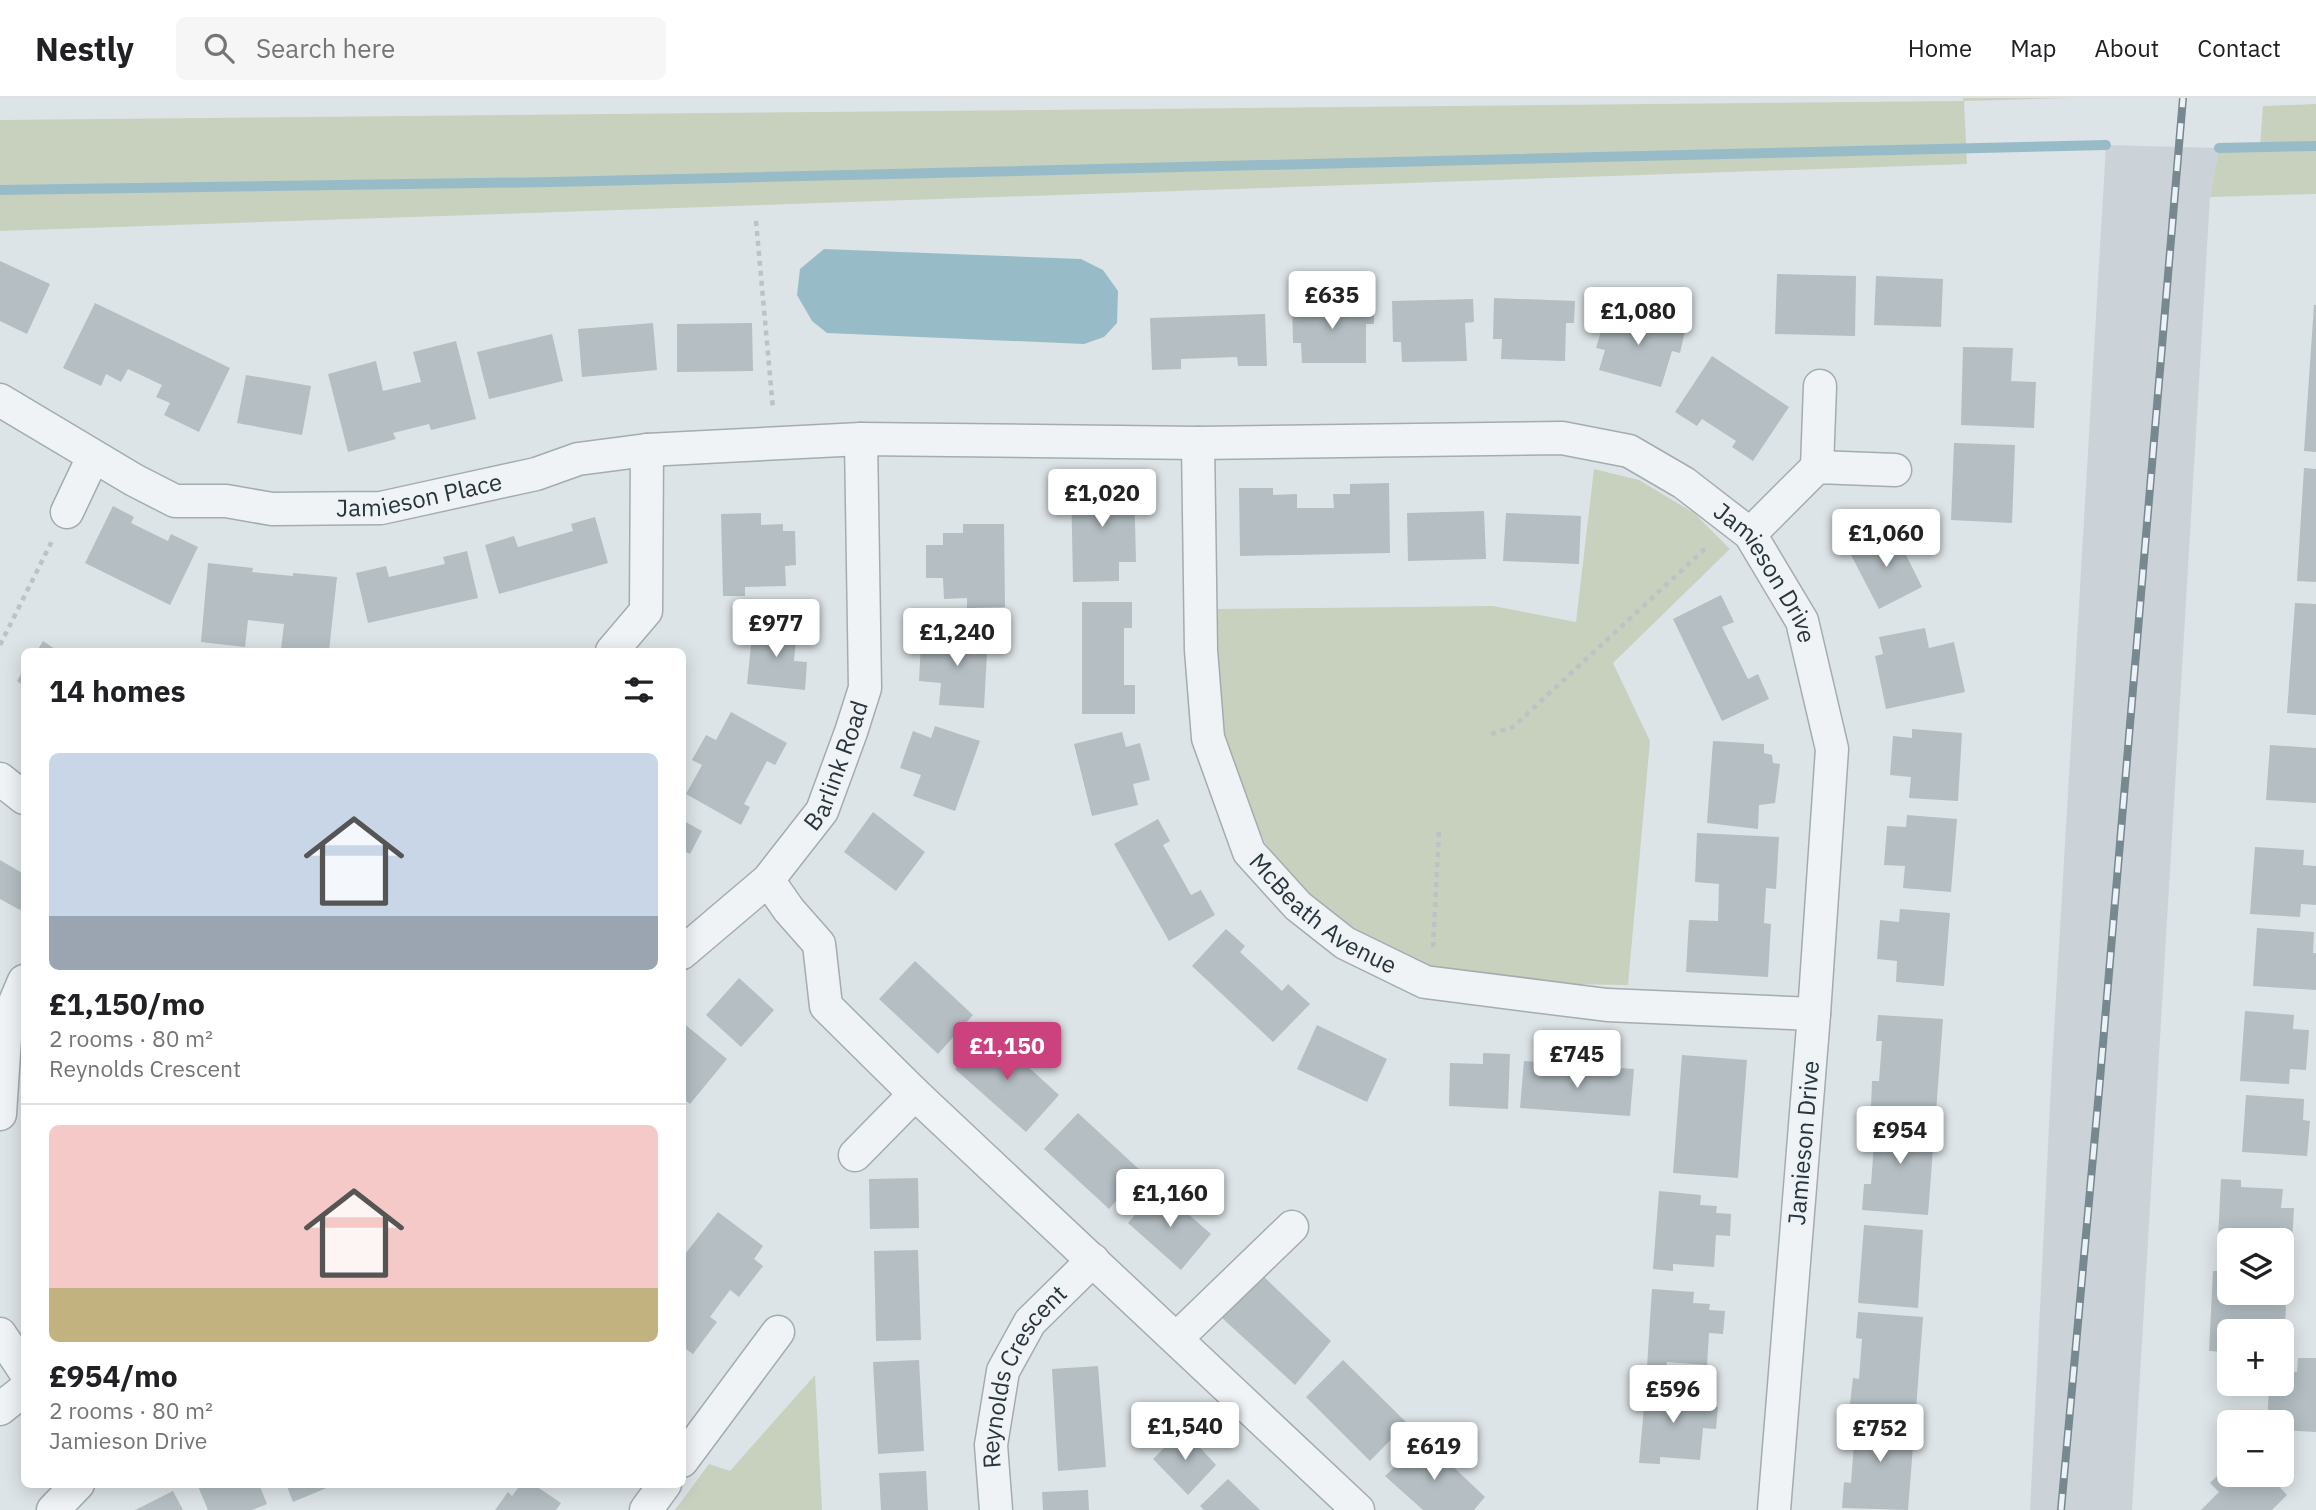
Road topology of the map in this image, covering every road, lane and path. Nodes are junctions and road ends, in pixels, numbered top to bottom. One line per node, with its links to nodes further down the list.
1 (756, 221): 6 (path)
2 (1820, 386): 9 (street)
3 (0, 401): 8 (street, Jamieson Place)
4 (861, 439): 5 (street, Jamieson Drive); 6 (street, Jamieson Place); 19 (street, Barlink Road)
5 (1198, 443): 12 (street, Jamieson Drive); 21 (street, McBeath Avenue)
6 (776, 445): 7 (street, Jamieson Place)
7 (647, 450): 8 (street, Jamieson Place); 14 (street)
8 (93, 457): 11 (street)
9 (1817, 467): 10 (street); 12 (street)
10 (1895, 470)
11 (67, 512): 13 (path)
12 (1742, 528): 15 (path); 23 (street, Jamieson Drive)
13 (0, 645)
14 (615, 648)
15 (1491, 734)
16 (0, 779): 17 (street)
17 (21, 796)
18 (1439, 832): 21 (path)
19 (768, 880): 20 (street, Barlink Road); 24 (street, Reynolds Crescent)
20 (686, 950)
21 (1431, 983): 23 (street, McBeath Avenue)
22 (21, 988): 25 (street)
23 (1814, 1014): 42 (street, Jamieson Drive)
24 (915, 1094): 26 (street); 28 (street, Reynolds Crescent)
25 (0, 1114)
26 (855, 1155)
27 (1292, 1227): 31 (street)
28 (1093, 1260): 31 (street, Reynolds Crescent); 40 (street, Reynolds Crescent)
29 (778, 1332): 35 (street)
30 (0, 1334): 32 (street)
31 (1178, 1338): 41 (street, Reynolds Crescent)
32 (21, 1366)
33 (21, 1392): 34 (street)
34 (0, 1409)
35 (686, 1456)
36 (74, 1488): 38 (street)
37 (662, 1488): 39 (street)
38 (53, 1510)
39 (646, 1510)
40 (996, 1510)
41 (1359, 1510)
42 (1774, 1510)

